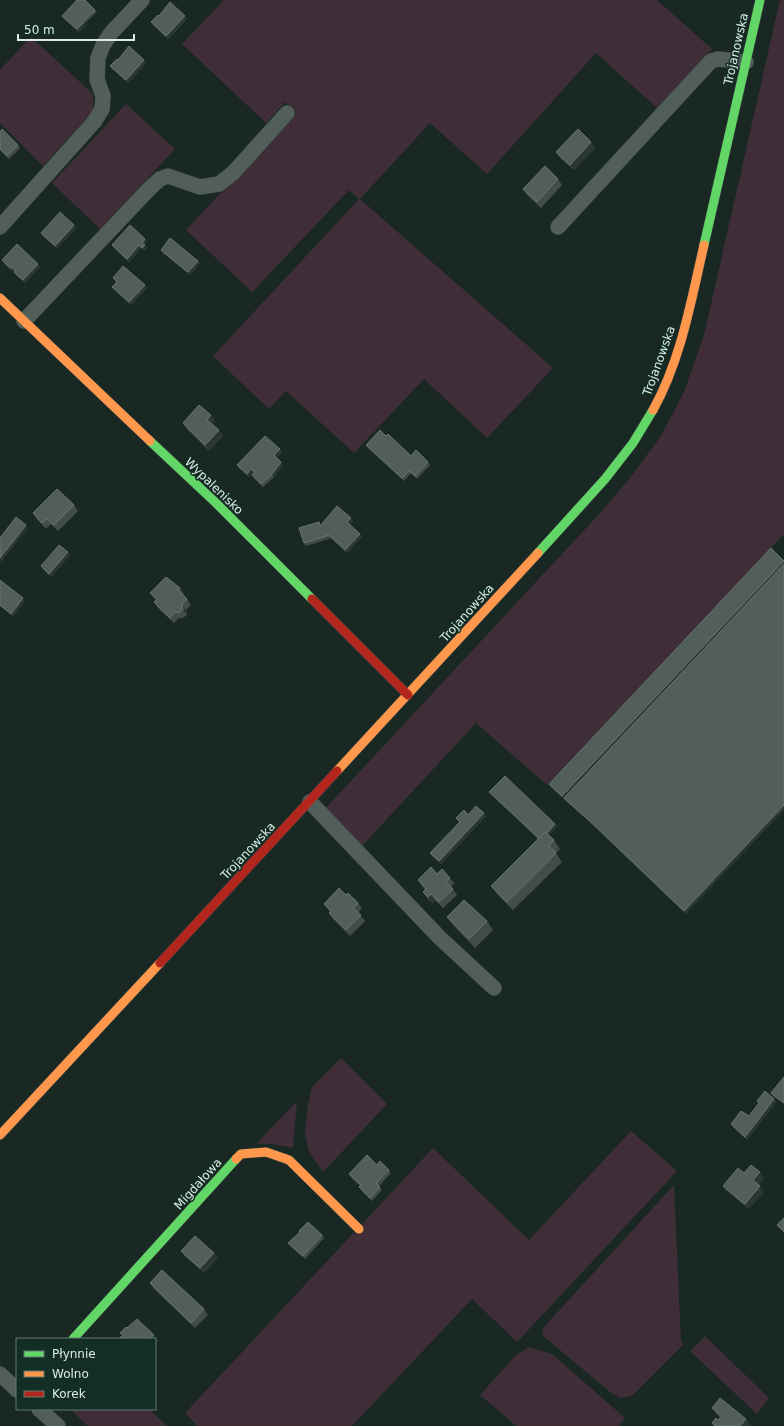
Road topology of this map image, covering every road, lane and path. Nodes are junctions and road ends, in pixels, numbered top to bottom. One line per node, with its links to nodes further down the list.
1 (142, 0): 5 (street)
2 (760, 0): 3 (street, Trojanowska)
3 (746, 62): 6 (street); 9 (street, Trojanowska)
4 (287, 113): 8 (street)
5 (0, 227)
6 (558, 227)
7 (0, 298): 8 (street, Wypalenisko)
8 (24, 321): 9 (street, Wypalenisko)
9 (408, 696): 10 (street, Trojanowska)
10 (310, 802): 11 (street); 12 (street, Trojanowska)
11 (494, 988)
12 (0, 1135)
13 (359, 1228): 14 (street, Migdałowa)
14 (74, 1338)
15 (0, 1374): 16 (street)
16 (16, 1389)
17 (40, 1410): 18 (street)
18 (58, 1426)

